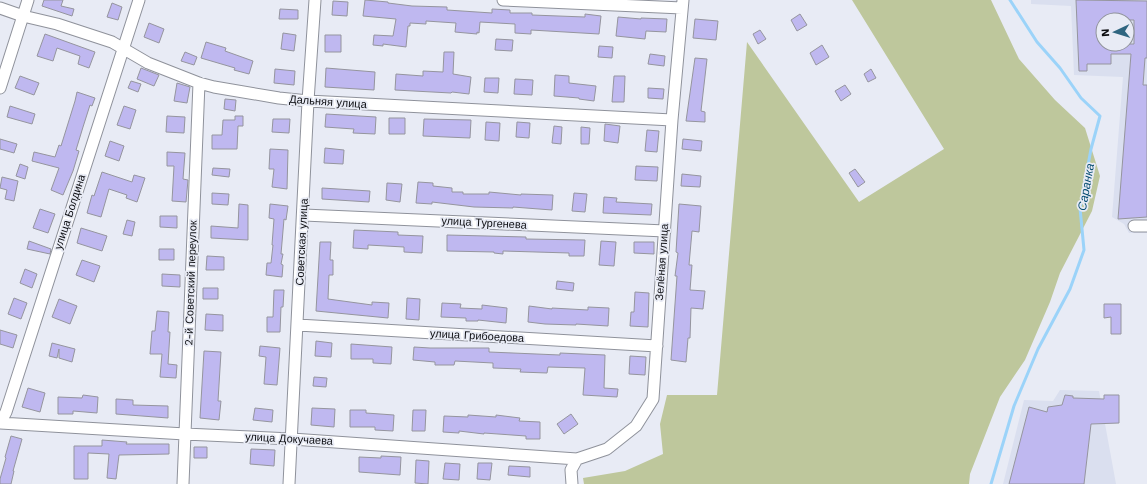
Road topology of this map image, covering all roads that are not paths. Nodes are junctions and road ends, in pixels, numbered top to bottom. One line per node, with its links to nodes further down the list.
1 (28, 0): 7 (street)
2 (139, 0): 8 (street, улица Болдина)
3 (315, 0): 11 (street, Советская улица)
4 (503, 0): 5 (street)
5 (682, 4): 12 (street, Зелёная улица)
6 (0, 8): 7 (street, Дальняя улица)
7 (23, 16): 8 (street, Дальняя улица); 10 (street)
8 (123, 49): 9 (street, Дальняя улица); 19 (street, улица Болдина)
9 (199, 83): 11 (street, Дальняя улица); 20 (street, 2-й Советский переулок)
10 (0, 88)
11 (308, 101): 12 (street, Дальняя улица); 13 (street, Советская улица)
12 (672, 120): 16 (street, Зелёная улица)
13 (304, 215): 16 (street, улица Тургенева); 17 (street, Советская улица)
14 (1134, 226): 15 (street)
15 (1147, 226)
16 (665, 231): 18 (street, Зелёная улица)
17 (298, 325): 18 (street, улица Грибоедова); 21 (street, Советская улица)
18 (657, 346): 22 (street, Зелёная улица)
19 (0, 423): 20 (street, улица Докучаева)
20 (186, 434): 21 (street, улица Докучаева); 23 (street, 2-й Советский переулок)
21 (292, 439): 22 (street, улица Докучаева); 24 (street, Советская улица)
22 (577, 459): 25 (street)
23 (183, 484)
24 (289, 484)
25 (572, 484)

